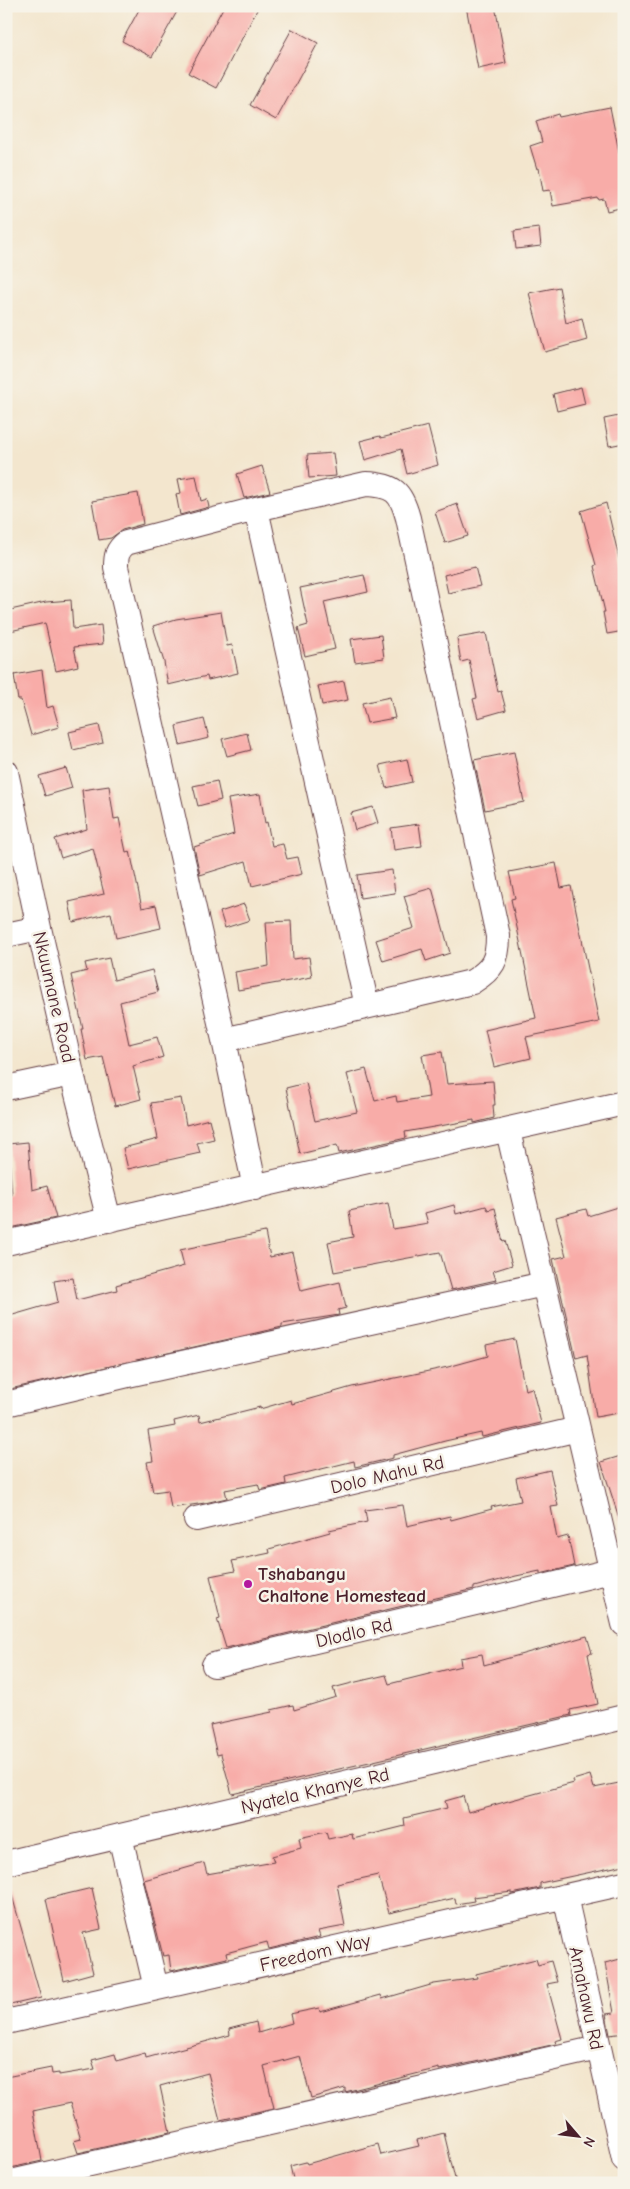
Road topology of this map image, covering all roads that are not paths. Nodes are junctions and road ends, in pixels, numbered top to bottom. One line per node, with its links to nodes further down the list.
1 (256, 509): 5 (street); 5 (street); 6 (street)
2 (8, 783): 3 (street, Nkuumane Road)
3 (39, 928): 4 (street); 7 (street, Nkuumane Road)
4 (6, 935)
5 (367, 1006): 6 (street)
6 (224, 1040): 11 (street)
7 (72, 1074): 8 (street); 12 (street, Nkuumane Road)
8 (6, 1088)
9 (624, 1103): 10 (street)
10 (508, 1131): 11 (street); 14 (street)
11 (255, 1188): 12 (street)
12 (110, 1220): 13 (street)
13 (6, 1242)
14 (544, 1284): 15 (street); 16 (street)
15 (6, 1404)
16 (578, 1429): 17 (street, Dolo Mahu Rd); 18 (street)
17 (196, 1519)
18 (611, 1571): 19 (street); 20 (street, Dlodlo Rd)
19 (624, 1624)
20 (214, 1665)
21 (624, 1717): 22 (street, Nyatela Khanye Rd)
22 (120, 1836): 23 (street, Nyatela Khanye Rd); 26 (street)
23 (6, 1863)
24 (624, 1883): 25 (street, Freedom Way)
25 (565, 1896): 26 (street, Freedom Way); 28 (street, Amahawu Rd)
26 (156, 1988): 27 (street, Freedom Way)
27 (6, 2022)
28 (598, 2048): 29 (street, Amahawu Rd); 30 (street)
29 (624, 2159)
30 (7, 2183)

